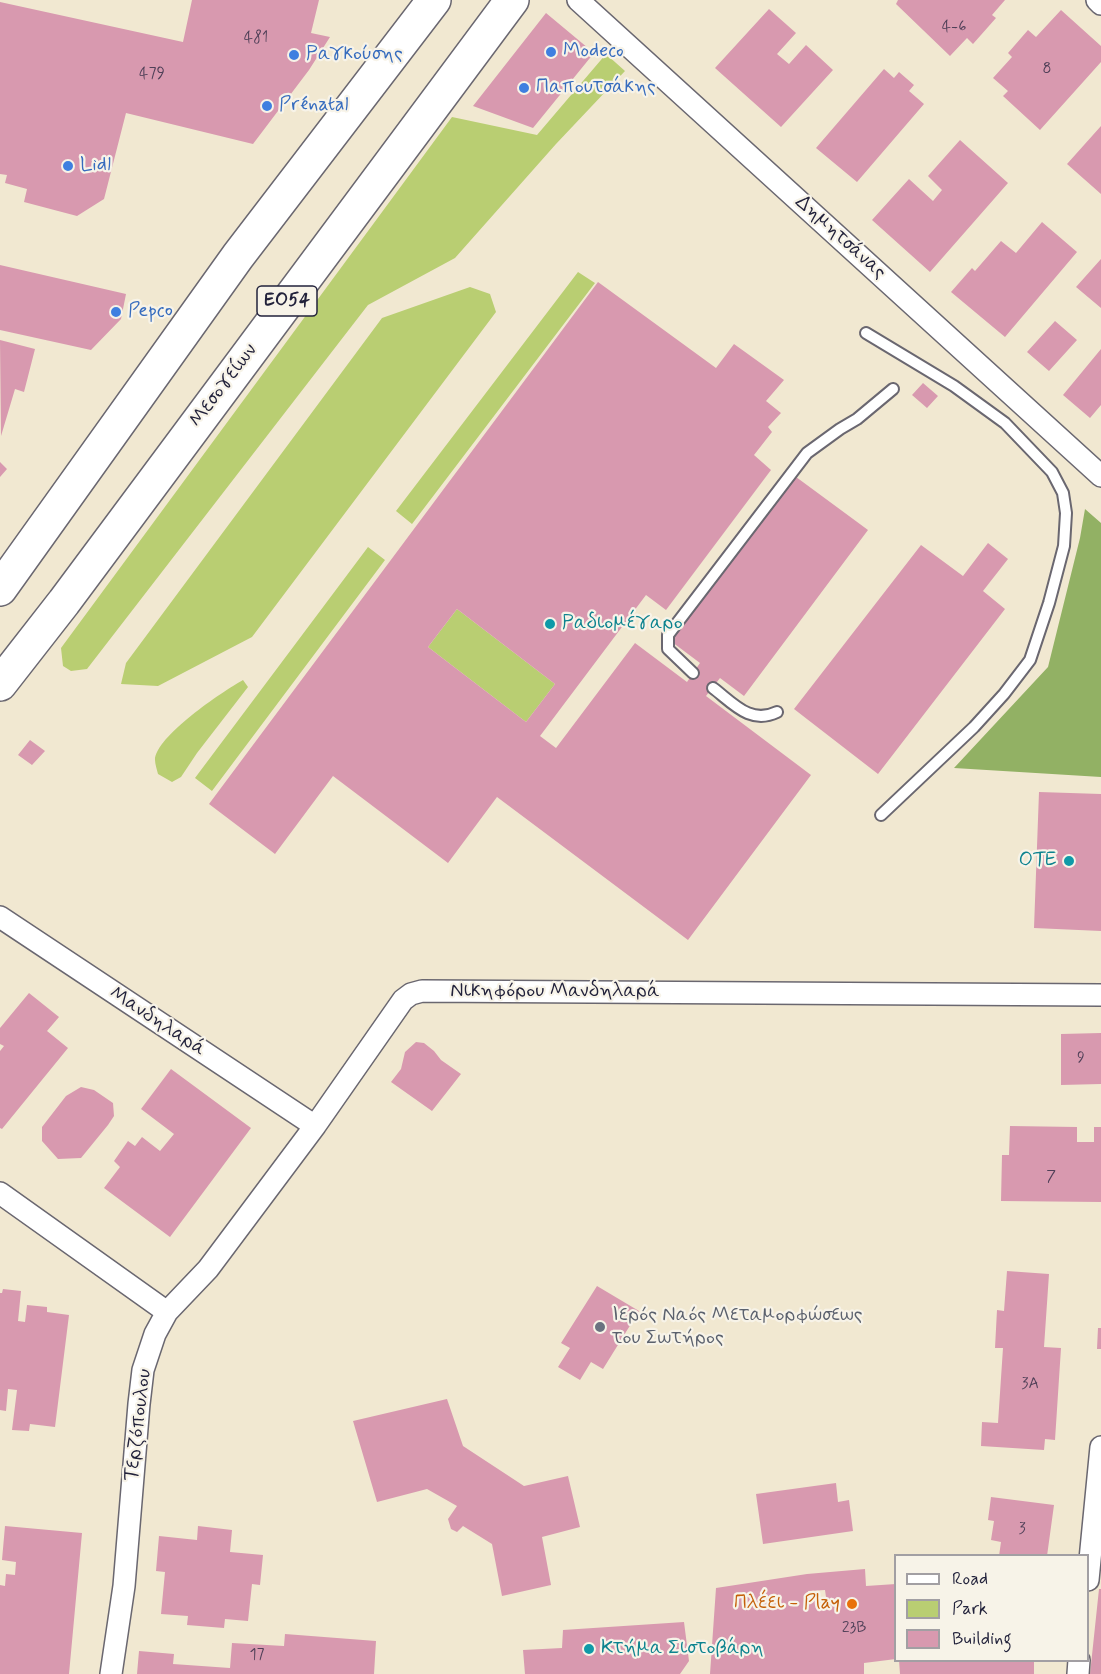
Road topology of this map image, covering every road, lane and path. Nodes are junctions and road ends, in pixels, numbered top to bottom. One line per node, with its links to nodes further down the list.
1 (434, 0): 9 (main road)
2 (512, 0): 10 (main road, Μεσογείων / ΕΟ54)
3 (578, 0): 8 (street, Δημητσάνας)
4 (1097, 0): 5 (street)
5 (1101, 4)
6 (866, 333): 14 (lane)
7 (893, 389): 11 (lane)
8 (1101, 476)
9 (0, 589)
10 (10, 672)
11 (693, 673)
12 (713, 688): 13 (lane)
13 (777, 712)
14 (881, 815)
15 (0, 917): 17 (street, Μανδηλαρά)
16 (1101, 995): 17 (street, Νικηφόρου Μανδηλαρά)
17 (315, 1126): 19 (street, Νικηφόρου Μανδηλαρά)
18 (0, 1193): 19 (street)
19 (168, 1312): 22 (street, Τερζόπουλου)
20 (1101, 1447): 21 (street)
21 (1089, 1570)
22 (111, 1674)

